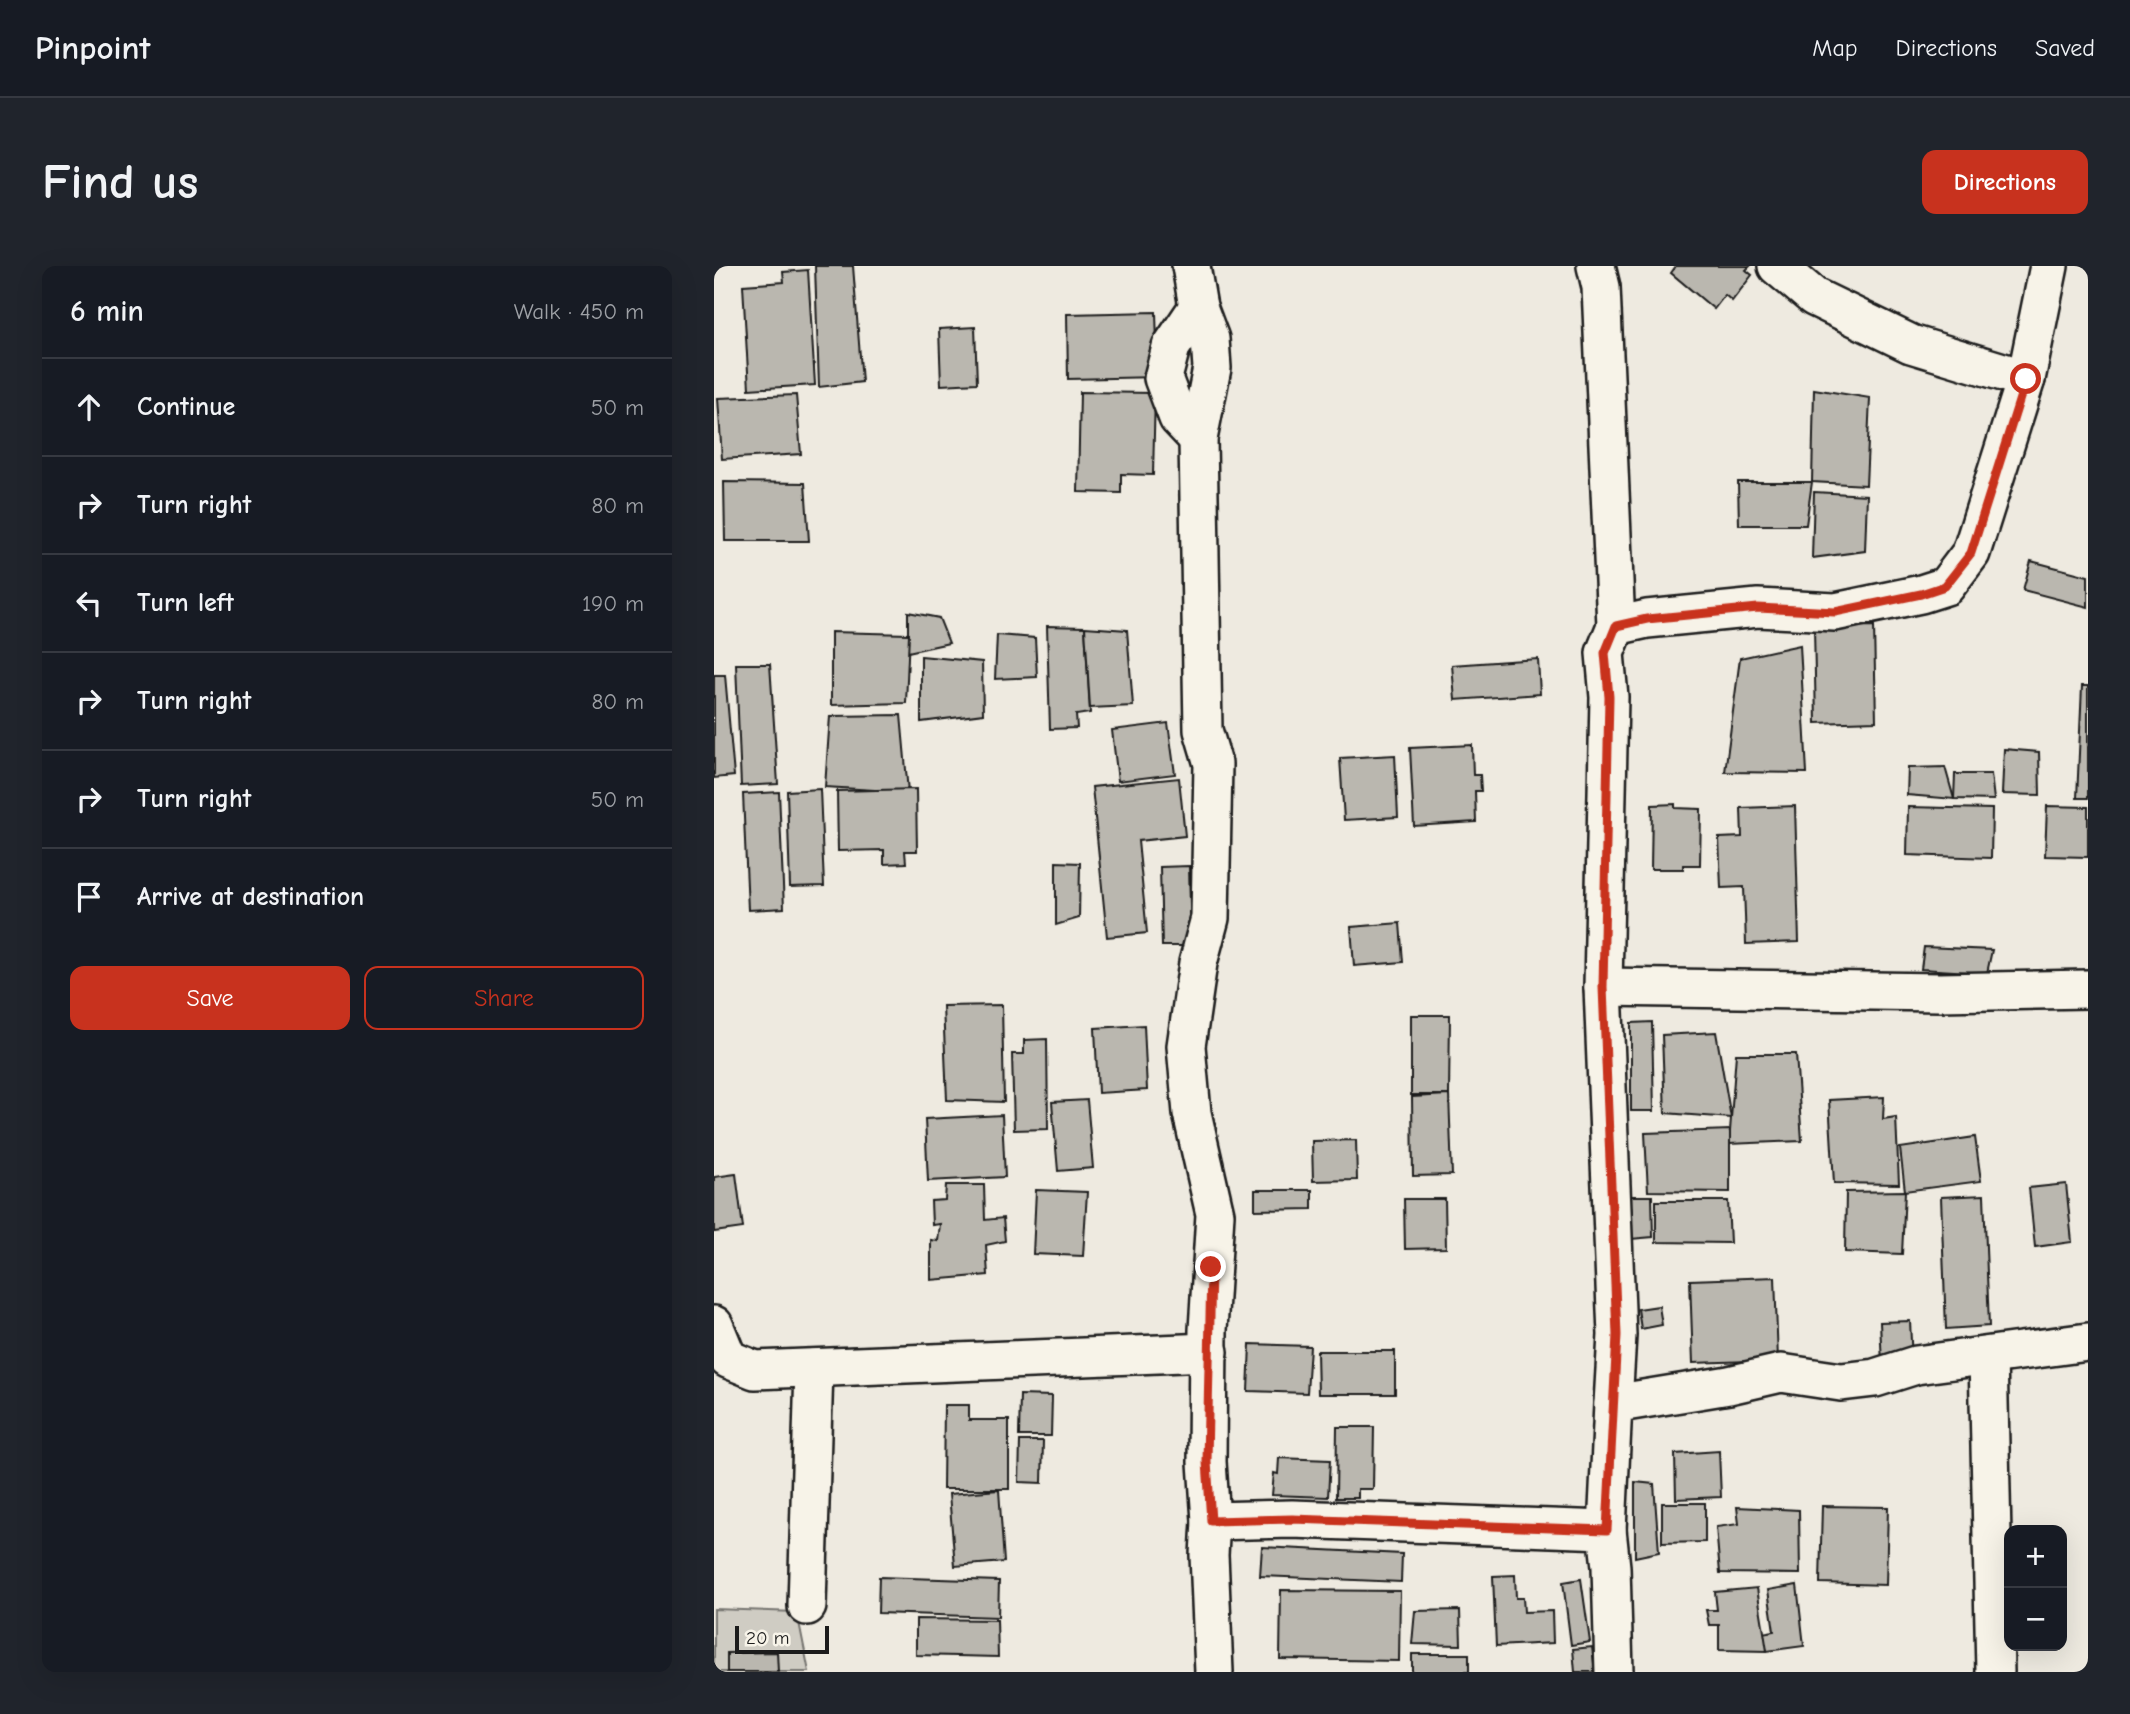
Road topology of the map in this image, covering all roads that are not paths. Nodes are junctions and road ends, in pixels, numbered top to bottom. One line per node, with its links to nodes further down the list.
1 (1191, 266): 11 (street)
2 (1596, 266): 6 (street)
3 (1777, 266): 5 (street)
4 (2049, 266): 5 (street)
5 (2026, 379): 6 (street)
6 (1616, 626): 7 (street)
7 (1603, 987): 8 (street); 14 (street)
8 (2088, 989)
9 (714, 1325): 13 (street)
10 (2088, 1342): 12 (street)
11 (1209, 1352): 13 (street); 15 (street)
12 (1988, 1356): 14 (street); 20 (street)
13 (814, 1368): 17 (street)
14 (1613, 1404): 16 (street)
15 (1211, 1521): 16 (street); 18 (street)
16 (1607, 1530): 19 (street)
17 (807, 1606)
18 (1214, 1672)
19 (1614, 1672)
20 (1996, 1672)

